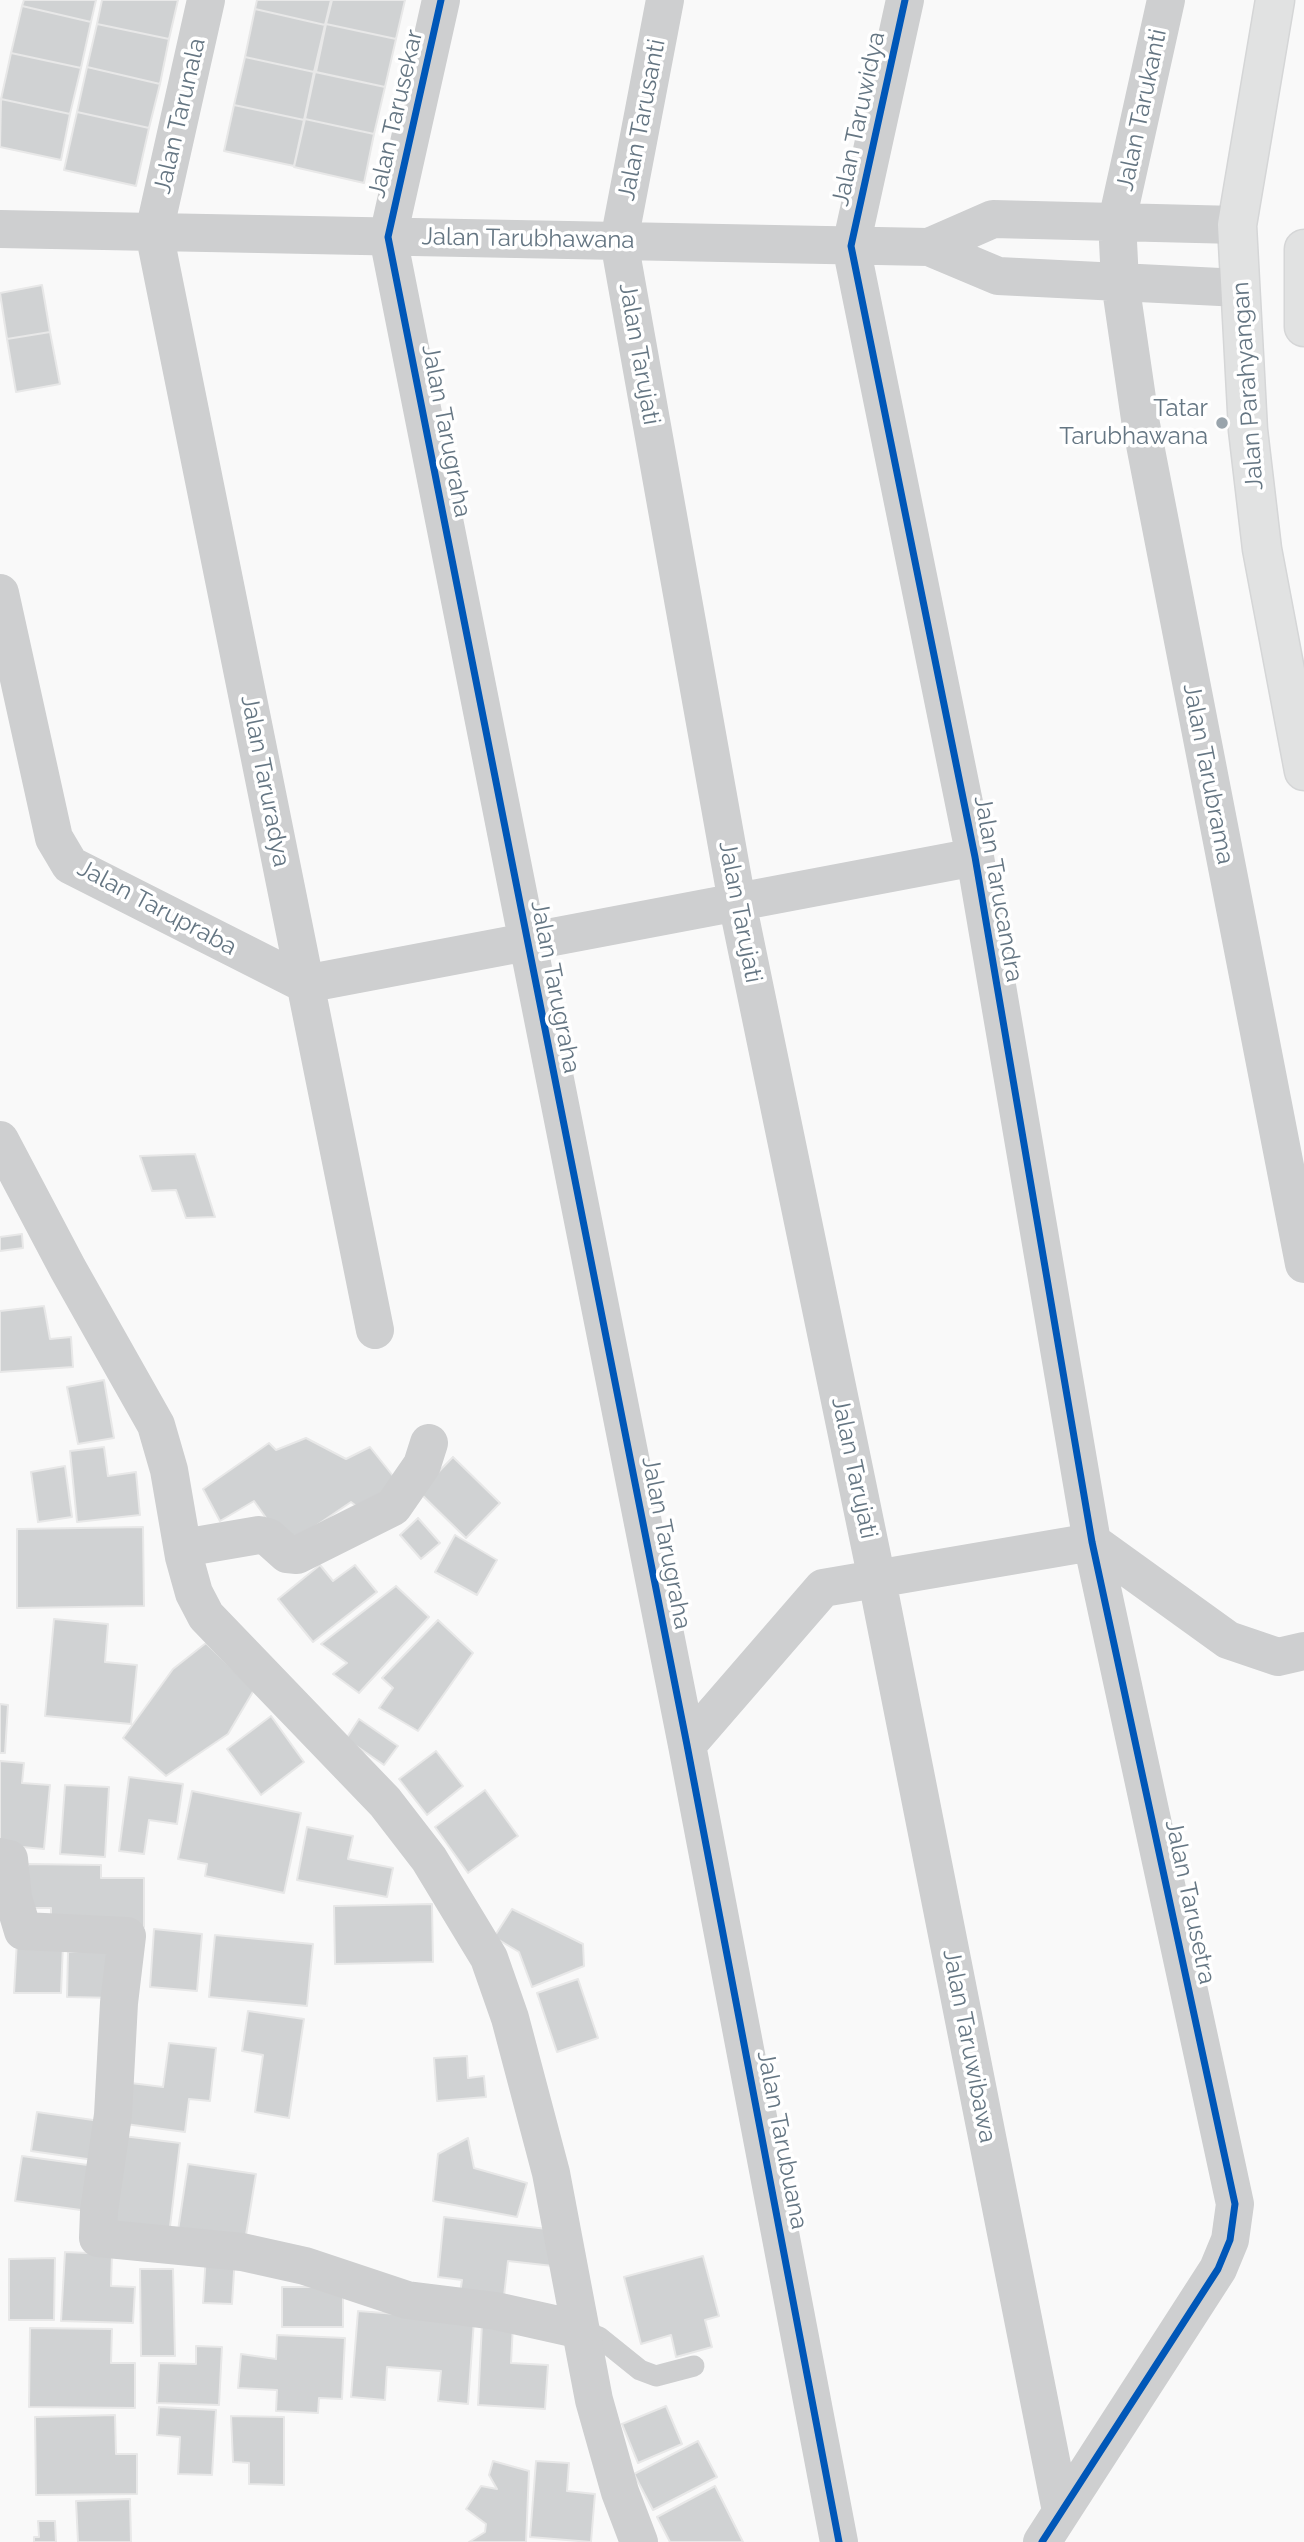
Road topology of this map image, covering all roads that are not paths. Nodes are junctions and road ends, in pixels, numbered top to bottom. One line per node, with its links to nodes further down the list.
1 (206, 0): 10 (street, Jalan Tarunala)
2 (441, 0): 11 (street, Jalan Tarusekar)
3 (665, 0): 12 (street, Jalan Tarusanti)
4 (905, 0): 13 (street, Jalan Taruwidya)
5 (1166, 0): 7 (street, Jalan Tarukanti)
6 (1275, 0): 8 (main road, Jalan Parahyangan)
7 (1118, 221): 8 (street); 14 (street); 16 (street, Jalan Tarukanti)
8 (1237, 225): 17 (main road, Jalan Parahyangan)
9 (0, 229): 10 (street, Jalan Tarubhawana)
10 (154, 232): 11 (street, Jalan Tarubhawana); 24 (street, Jalan Taruradya)
11 (388, 237): 12 (street, Jalan Tarubhawana); 23 (street, Jalan Tarugraha)
12 (619, 241): 13 (street, Jalan Tarubhawana); 22 (street, Jalan Tarujati)
13 (851, 246): 14 (street, Jalan Tarubhawana); 21 (street, Jalan Tarucandra)
14 (929, 247): 16 (street)
15 (1304, 249): 18 (main road)
16 (1120, 282): 17 (street); 26 (street, Jalan Tarubrama)
17 (1240, 288): 20 (main road, Jalan Parahyangan)
18 (1304, 327)
19 (0, 593): 24 (street, Jalan Tarupraba)
20 (1304, 771)
21 (975, 857): 22 (street); 29 (street, Jalan Tarucandra)
22 (737, 902): 23 (street); 31 (street, Jalan Tarujati)
23 (526, 942): 24 (street); 33 (street, Jalan Tarugraha)
24 (305, 984): 27 (street, Jalan Taruradya)
25 (0, 1140): 30 (street)
26 (1304, 1264)
27 (375, 1331)
28 (429, 1443): 30 (street)
29 (1092, 1542): 31 (street); 32 (street); 37 (street, Jalan Tarusetra)
30 (183, 1548): 35 (street)
31 (877, 1580): 33 (street); 37 (street, Jalan Taruwibawa)
32 (1304, 1651)
33 (687, 1745): 39 (street, Jalan Tarubuana)
34 (0, 1857): 35 (street)
35 (581, 2330): 36 (lane); 38 (street)
36 (694, 2366)
37 (1051, 2527)
38 (639, 2542)
39 (839, 2542)

